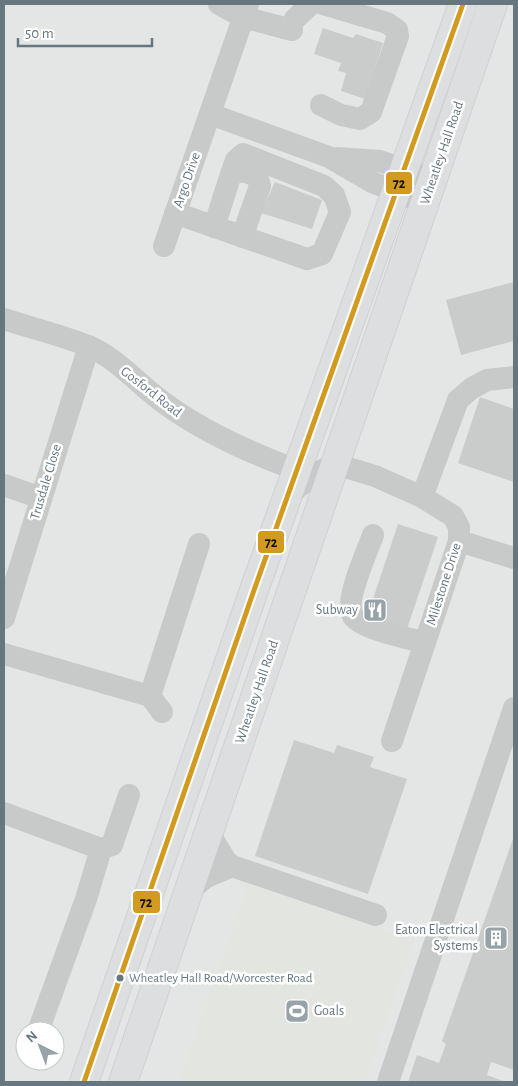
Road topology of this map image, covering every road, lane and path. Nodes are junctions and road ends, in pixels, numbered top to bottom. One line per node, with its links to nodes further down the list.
1 (219, 4): 6 (street)
2 (311, 4): 6 (street)
3 (323, 4): 7 (street)
4 (463, 4): 10 (highway, Wheatley Hall Road)
5 (493, 4): 11 (highway, Wheatley Hall Road)
6 (245, 10): 8 (street, Argo Drive)
7 (321, 105)
8 (210, 114): 10 (street); 12 (street, Argo Drive)
9 (231, 174): 13 (street); 14 (street); 14 (street)
10 (400, 181): 11 (street); 21 (highway, Wheatley Hall Road)
11 (429, 191): 16 (highway, Wheatley Hall Road)
12 (176, 214): 13 (street); 15 (street, Argo Drive)
13 (214, 227): 14 (street)
14 (242, 237)
15 (164, 246)
16 (391, 302): 20 (highway, Wheatley Hall Road); 21 (highway, Wheatley Hall Road)
17 (4, 319): 18 (street, Gosford Road)
18 (89, 346): 21 (street, Gosford Road); 24 (street, Trusdale Close)
19 (514, 377): 23 (street)
20 (335, 464): 23 (street, Milestone Drive); 25 (street); 37 (highway, Wheatley Hall Road)
21 (297, 470): 25 (highway, Wheatley Hall Road)
22 (4, 485): 24 (street)
23 (422, 497): 27 (street, Milestone Drive)
24 (41, 498): 30 (street, Trusdale Close)
25 (287, 498): 43 (highway, Wheatley Hall Road)
26 (373, 535): 32 (street)
27 (459, 541): 29 (street); 32 (street, Milestone Drive)
28 (199, 544): 31 (street)
29 (514, 558)
30 (4, 618)
31 (4, 654)
32 (419, 661): 34 (street, Milestone Drive)
33 (514, 708): 45 (street)
34 (392, 741)
35 (129, 795): 38 (street)
36 (4, 813): 38 (street)
37 (209, 833): 39 (street); 40 (highway, Wheatley Hall Road)
38 (101, 849): 42 (street)
39 (232, 866): 40 (street); 41 (street)
40 (189, 891): 44 (highway, Wheatley Hall Road)
41 (376, 915)
42 (42, 1021)
43 (84, 1082)
44 (123, 1082)
45 (388, 1082)

